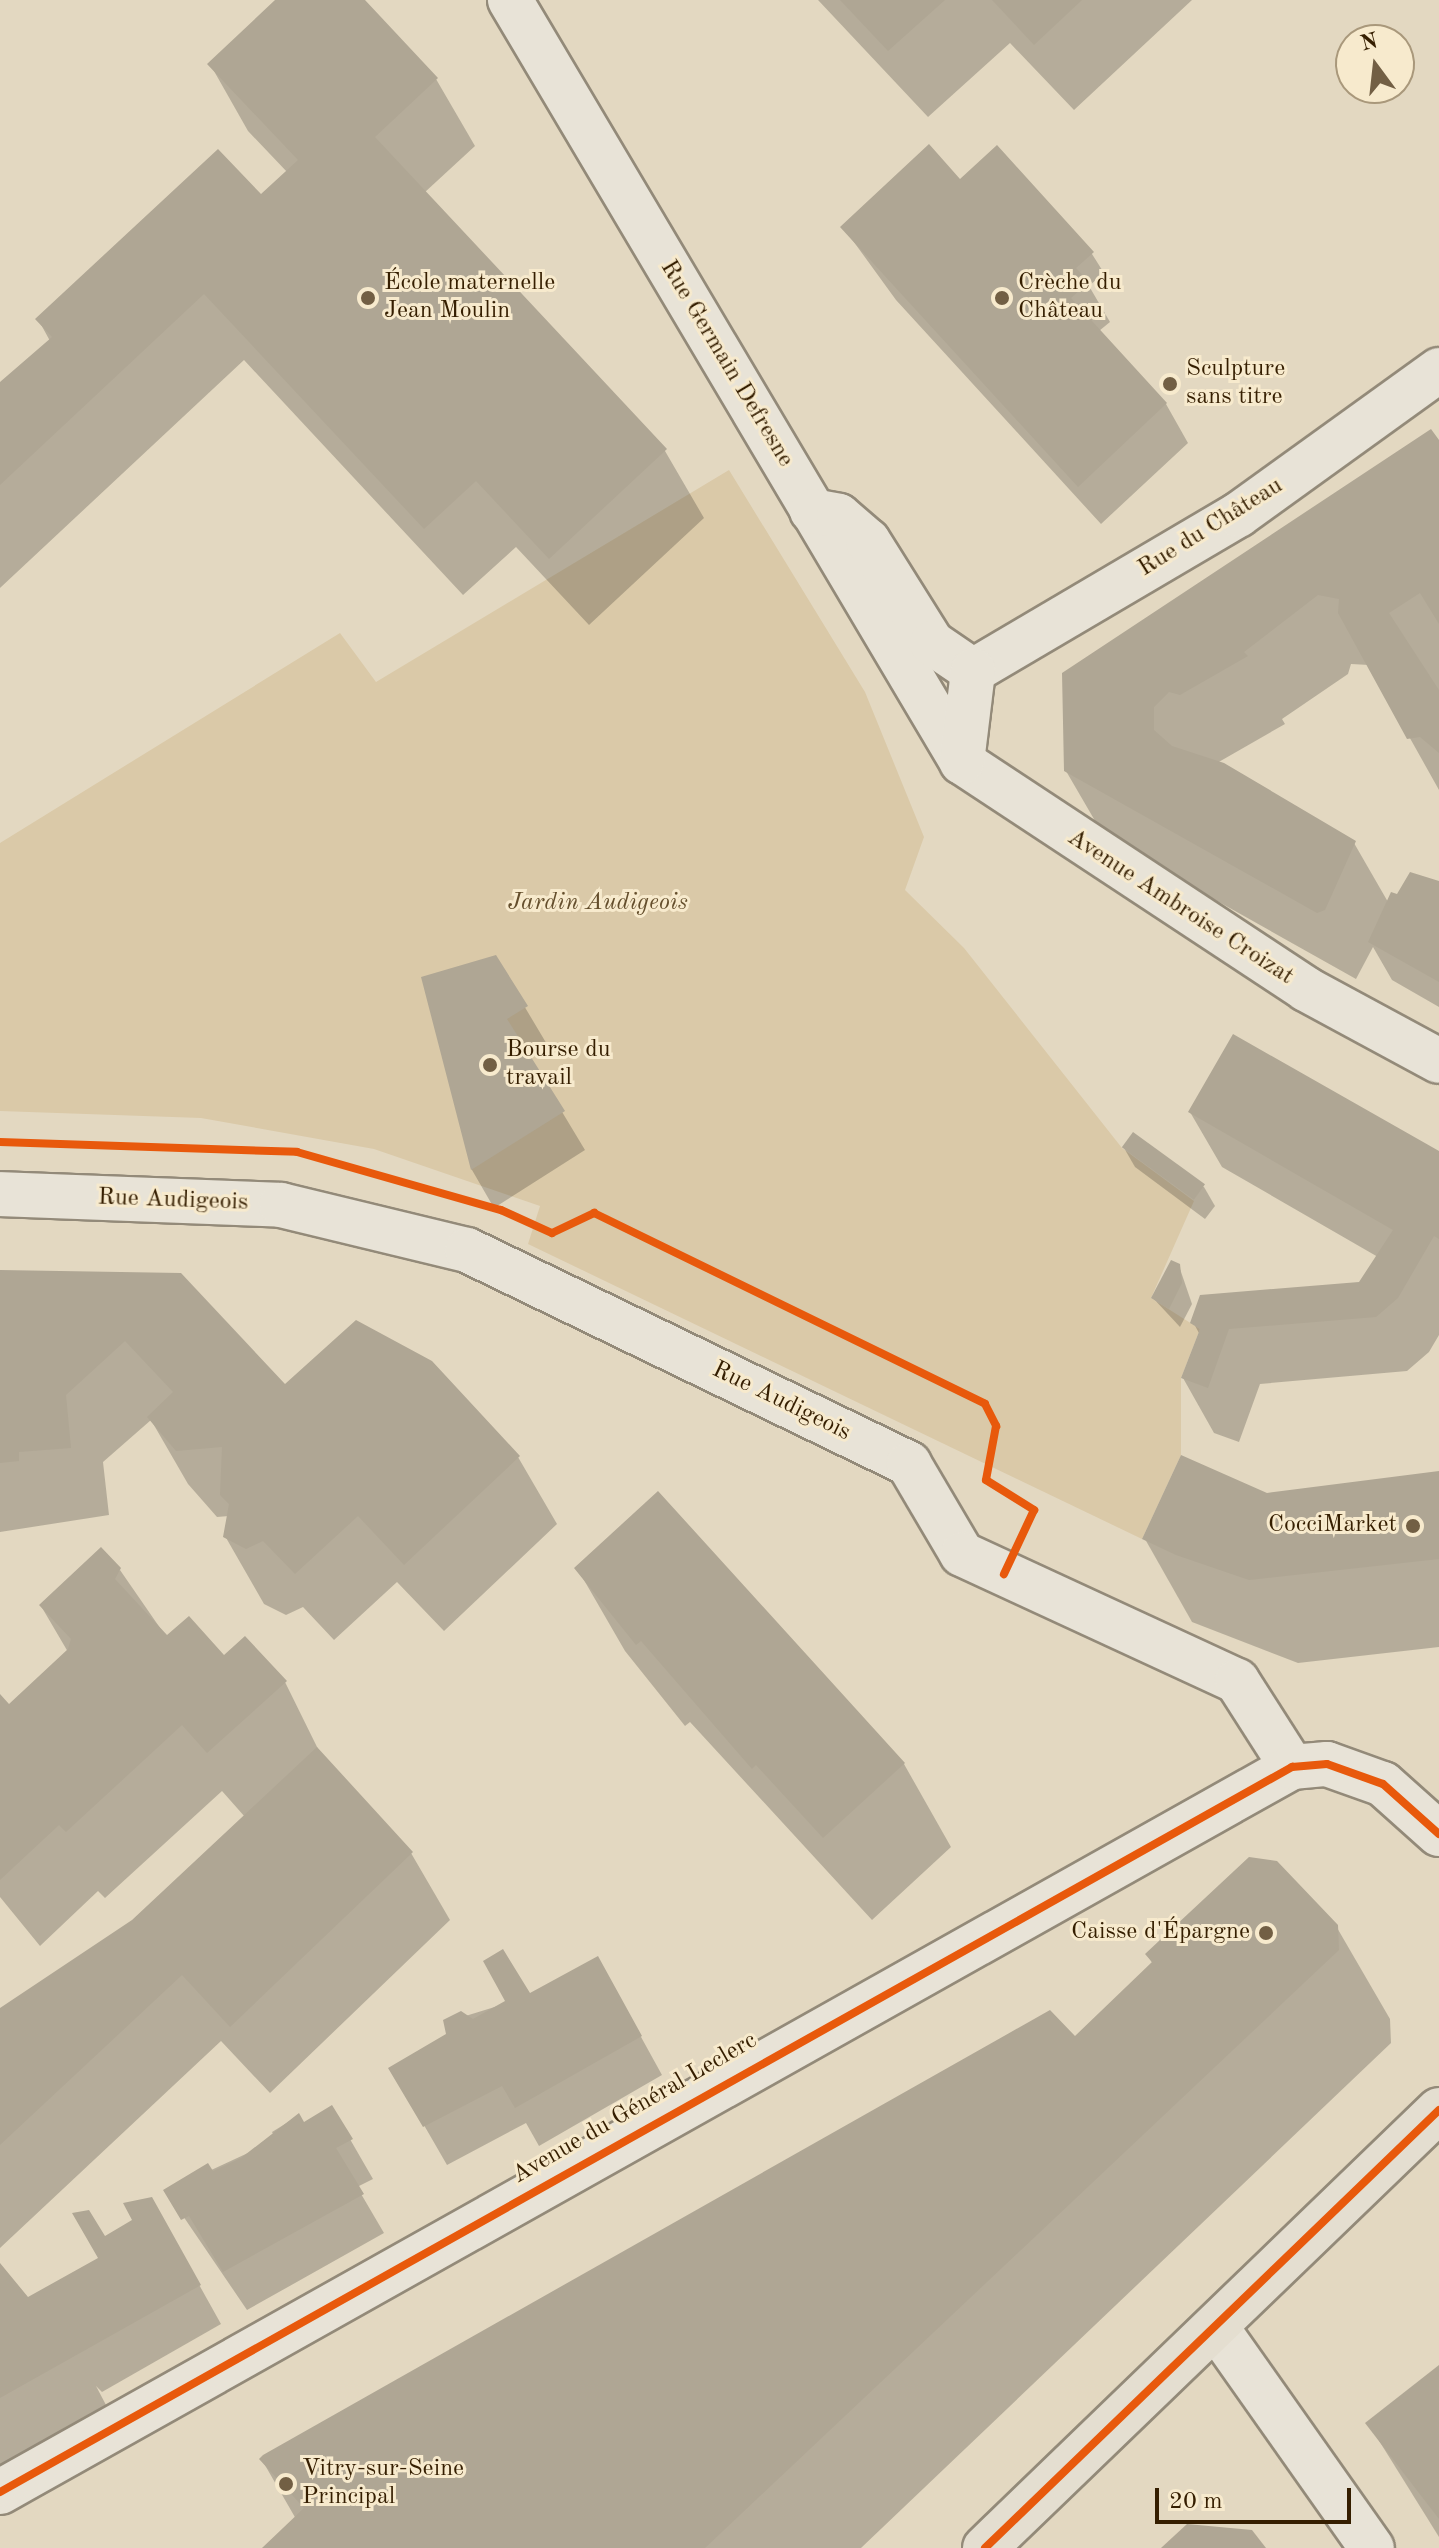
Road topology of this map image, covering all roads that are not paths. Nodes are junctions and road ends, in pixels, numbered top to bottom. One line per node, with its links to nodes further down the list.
1 (510, 0): 3 (street, Rue Germain Defresne)
2 (1439, 370): 4 (street, Rue du Château)
3 (812, 511): 4 (street); 5 (street, Rue Germain Defresne)
4 (973, 671): 5 (street)
5 (950, 747): 6 (street, Avenue Ambroise Croizat)
6 (1439, 1061)
7 (0, 1194): 8 (street, Rue Audigeois)
8 (1292, 1767): 9 (street); 12 (street, Avenue du Général Leclerc)
9 (1439, 1834)
10 (1439, 2110): 11 (main road)
11 (1218, 2330): 13 (main road); 14 (street)
12 (0, 2492)
13 (985, 2548)
14 (1372, 2548)

